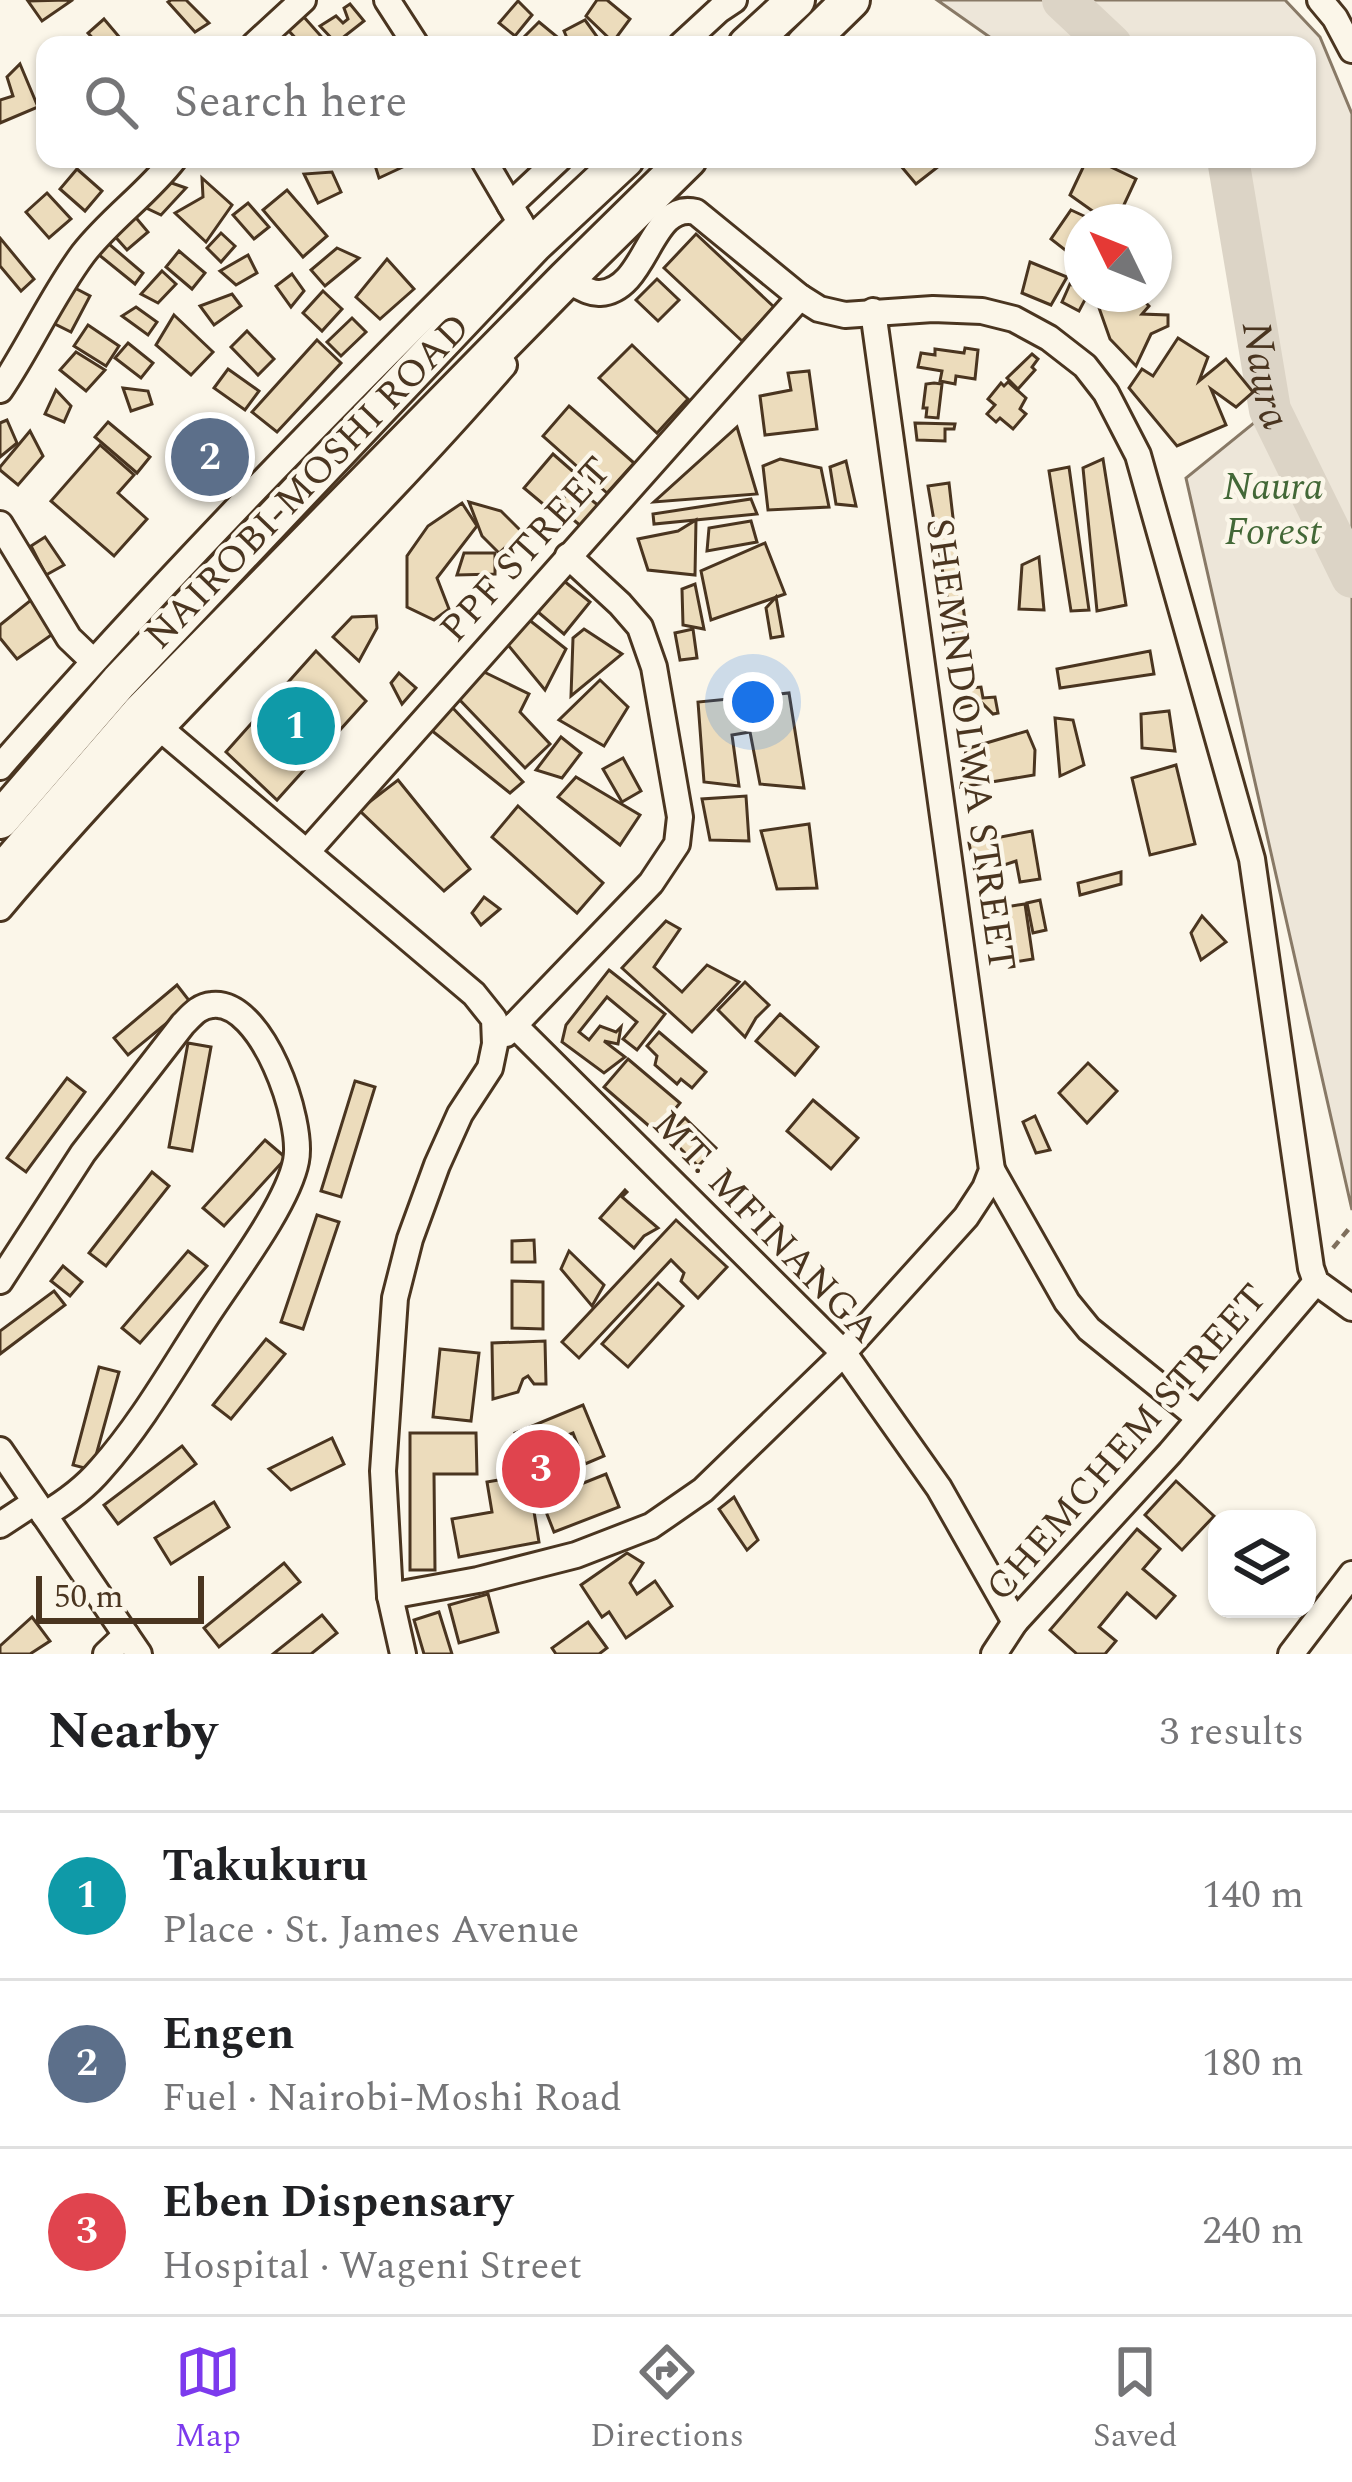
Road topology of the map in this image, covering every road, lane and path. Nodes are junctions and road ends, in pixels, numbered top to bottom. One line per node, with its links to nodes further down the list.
1 (303, 0): 7 (street)
2 (387, 0): 8 (street)
3 (734, 0): 9 (street)
4 (796, 0): 10 (highway)
5 (851, 0): 11 (highway)
6 (1320, 0): 12 (street)
7 (264, 36)
8 (410, 36)
9 (691, 36)
10 (757, 36)
11 (814, 36)
12 (1352, 50)
13 (165, 168): 22 (street)
14 (488, 168): 18 (street)
15 (554, 168): 18 (street)
16 (611, 168): 18 (highway, NAIROBI-MOSHI ROAD)
17 (679, 168): 19 (highway, NAIROBI-MOSHI ROAD)
18 (521, 224): 25 (street); 28 (highway, NAIROBI-MOSHI ROAD)
19 (565, 280): 20 (street); 26 (highway, NAIROBI-MOSHI ROAD)
20 (800, 297): 21 (street); 24 (street, PPF STREET)
21 (873, 311): 34 (street, SHEMNDOLWA STREET); 36 (street)
22 (0, 390)
23 (0, 524): 25 (street)
24 (568, 556): 29 (street, PPF STREET); 32 (street)
25 (93, 661): 27 (street)
26 (150, 721): 29 (street); 30 (highway, NAIROBI-MOSHI ROAD); 31 (street)
27 (0, 767)
28 (0, 820)
29 (307, 852): 33 (street)
30 (0, 875)
31 (0, 908)
32 (514, 1025): 33 (street); 38 (street, MT. MFINANGA)
33 (495, 1044): 44 (street)
34 (988, 1179): 38 (street); 39 (street)
35 (0, 1281): 41 (street)
36 (1316, 1282): 37 (street); 39 (street, CHEMCHEM STREET)
37 (1352, 1308)
38 (843, 1352): 44 (street); 45 (street, MT. MFINANGA)
39 (1199, 1418): 45 (street, CHEMCHEM STREET)
40 (0, 1450): 41 (street)
41 (40, 1508): 42 (street); 46 (street)
42 (0, 1525)
43 (1352, 1574): 50 (street)
44 (390, 1596): 48 (street)
45 (1015, 1622): 49 (street, CHEMCHEM STREET)
46 (132, 1645): 47 (street)
47 (106, 1654)
48 (403, 1654)
49 (994, 1654)
50 (1291, 1654)

